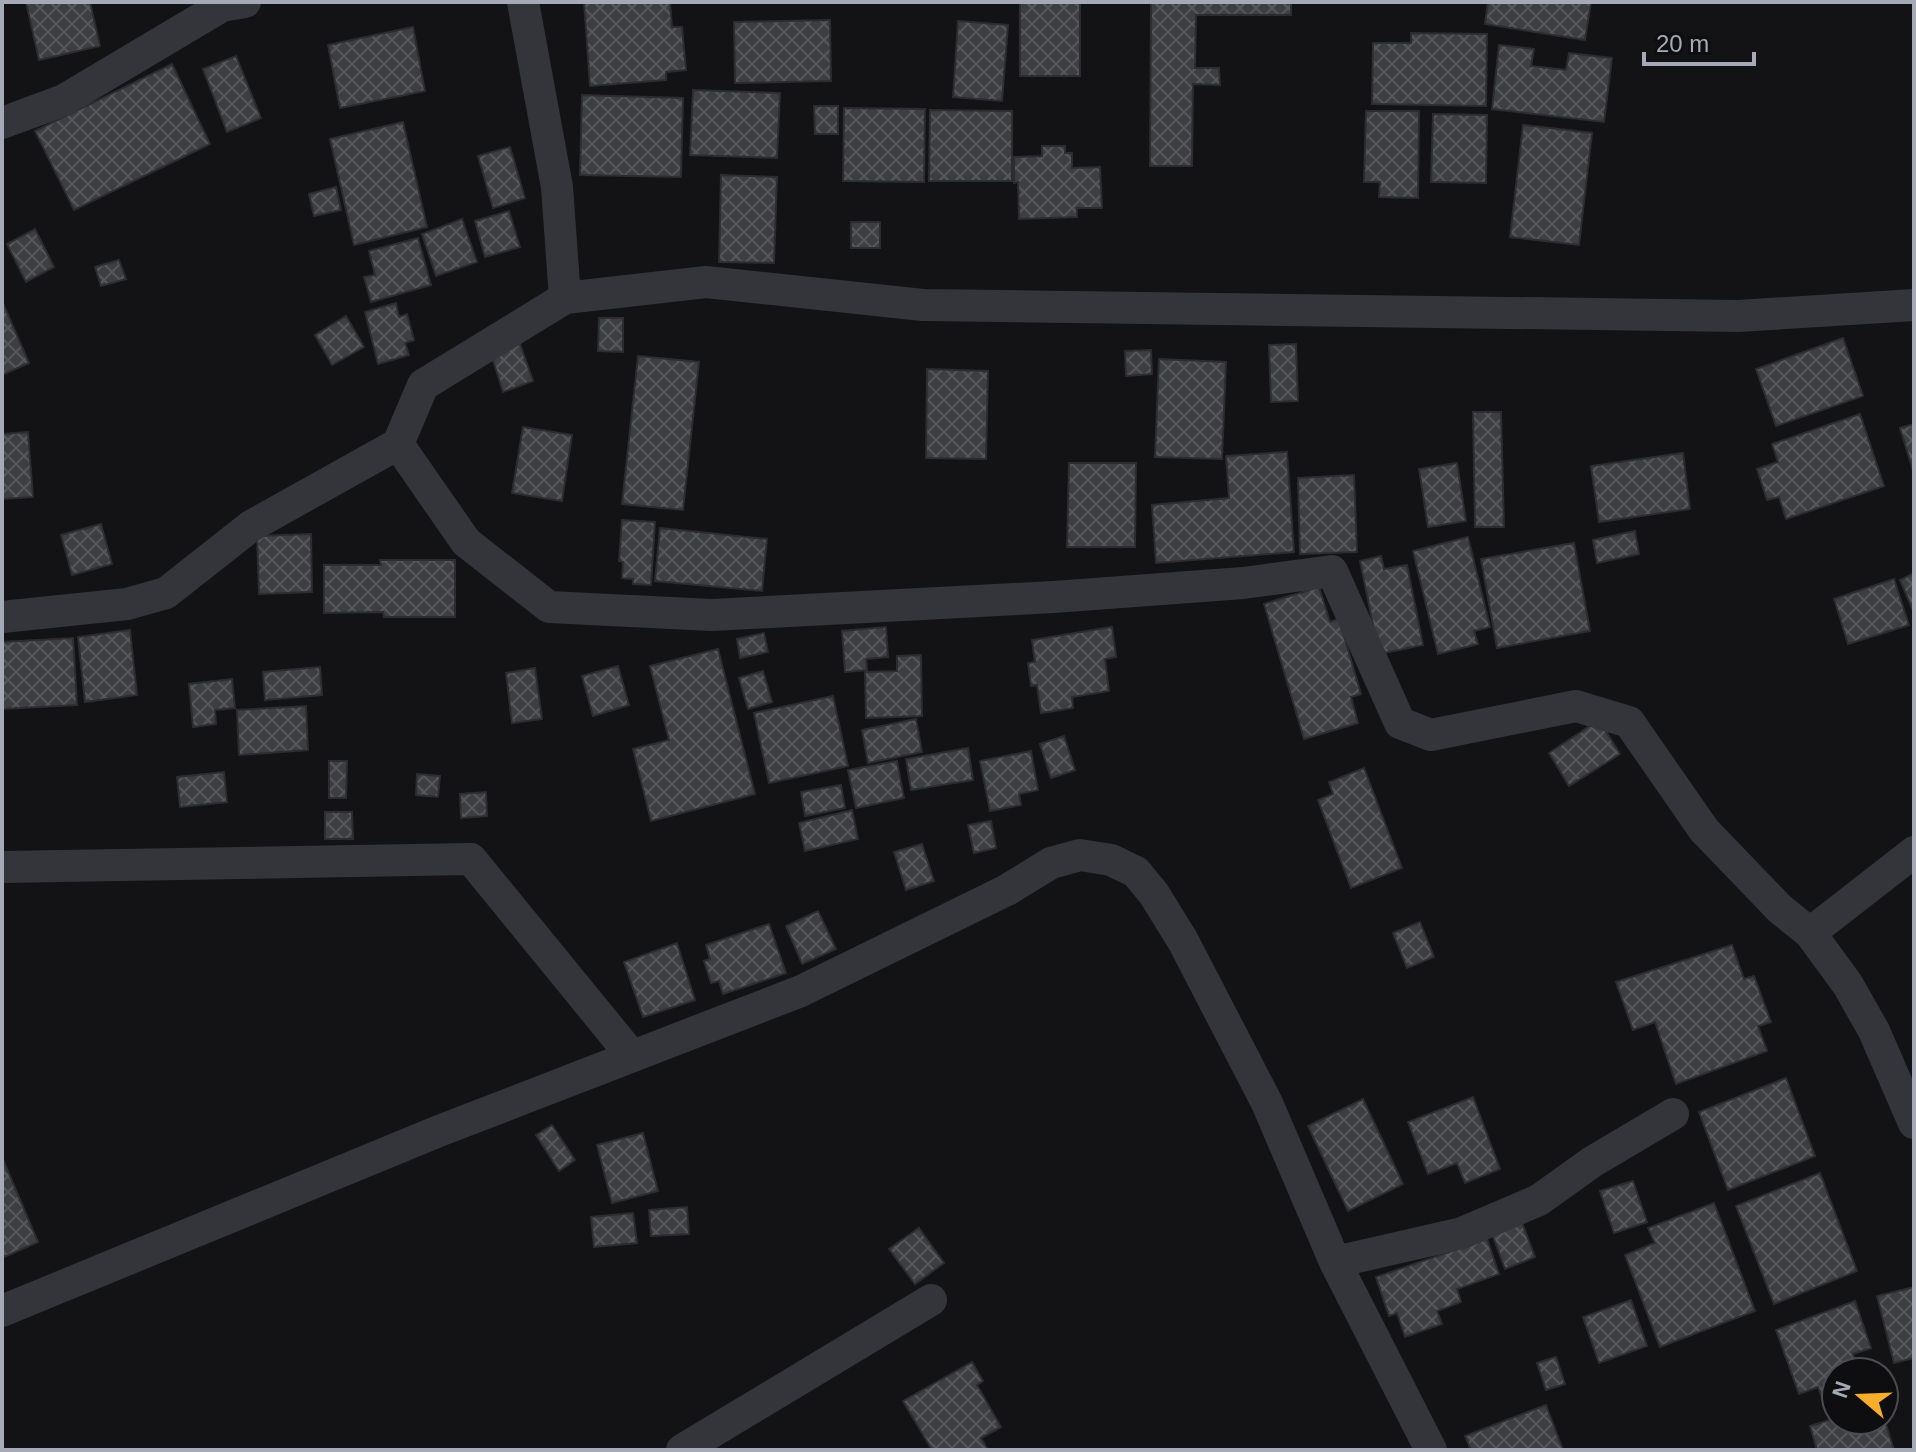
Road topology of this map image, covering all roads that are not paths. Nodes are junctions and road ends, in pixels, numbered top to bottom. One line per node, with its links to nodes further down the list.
1 (245, 2): 3 (street)
2 (523, 2): 4 (street)
3 (2, 123)
4 (565, 298): 5 (street); 6 (street)
5 (1914, 305)
6 (398, 444): 7 (street); 10 (street)
7 (2, 617)
8 (1914, 852): 10 (street)
9 (2, 867): 11 (street)
10 (1810, 933): 13 (street)
11 (632, 1056): 14 (street); 16 (street)
12 (1673, 1114): 14 (street)
13 (1914, 1123)
14 (1335, 1262): 18 (street)
15 (931, 1300): 17 (street)
16 (2, 1311)
17 (682, 1450)
18 (1431, 1450)

